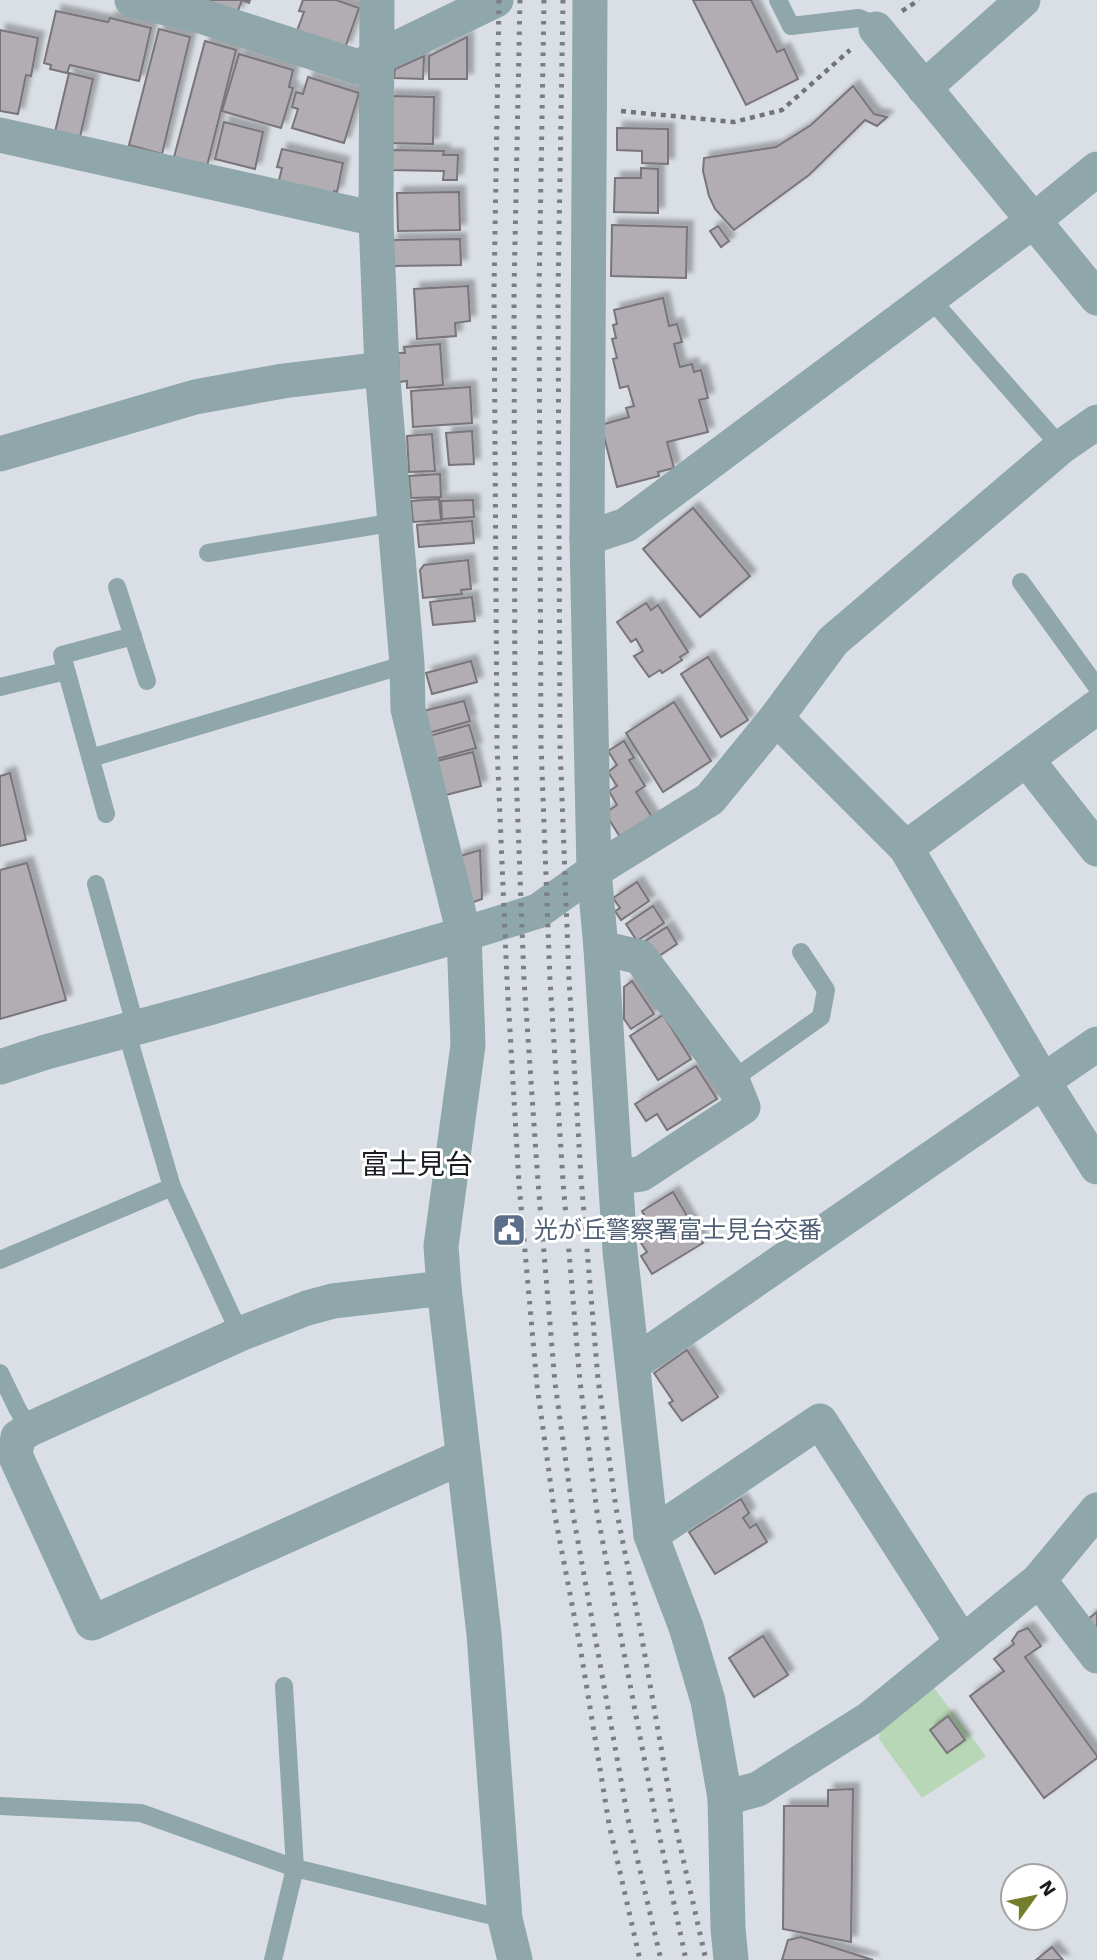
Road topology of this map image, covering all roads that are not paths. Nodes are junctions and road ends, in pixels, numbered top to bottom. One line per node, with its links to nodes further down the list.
1 (132, 0): 8 (street)
2 (377, 0): 8 (street)
3 (496, 0): 8 (street)
4 (590, 0): 21 (street)
5 (778, 0): 7 (lane)
6 (1023, 0): 9 (street)
7 (876, 29): 9 (street)
8 (377, 59): 12 (street)
9 (924, 88): 13 (street)
10 (0, 135): 12 (street)
11 (1097, 169): 13 (street)
12 (376, 219): 16 (street)
13 (1033, 220): 14 (street); 15 (street)
14 (930, 298): 18 (lane); 21 (street)
15 (1097, 298)
16 (382, 369): 19 (street); 20 (street)
17 (1097, 422): 18 (street)
18 (1061, 447): 32 (street)
19 (0, 454)
20 (396, 522): 22 (lane); 26 (street)
21 (587, 538): 38 (street)
22 (208, 553)
23 (1021, 582): 30 (lane)
24 (117, 587): 25 (lane)
25 (133, 636): 27 (lane); 28 (lane)
26 (408, 664): 33 (lane); 40 (street)
27 (66, 671): 29 (lane); 33 (lane)
28 (147, 681)
29 (0, 687)
30 (1097, 687)
31 (1097, 707): 34 (street)
32 (776, 718): 36 (street); 38 (street)
33 (91, 758): 35 (lane)
34 (1027, 760): 36 (street); 37 (street)
35 (106, 814)
36 (906, 849): 47 (street)
37 (1097, 849)
38 (594, 871): 40 (street); 41 (street)
39 (96, 884): 43 (lane)
40 (464, 934): 43 (street); 52 (street)
41 (601, 948): 46 (street); 49 (street)
42 (801, 951): 46 (lane)
43 (131, 1029): 45 (street); 50 (lane)
44 (1097, 1044): 47 (street)
45 (0, 1067)
46 (733, 1080): 49 (street)
47 (1043, 1081): 48 (street); 54 (street)
48 (1097, 1167)
49 (616, 1177): 54 (street)
50 (172, 1187): 51 (lane); 53 (lane)
51 (0, 1260)
52 (444, 1288): 53 (street); 57 (street)
53 (240, 1334): 56 (street)
54 (633, 1364): 59 (street)
55 (0, 1373): 56 (lane)
56 (30, 1429): 57 (street)
57 (462, 1457): 67 (street)
58 (1097, 1510): 60 (street)
59 (651, 1535): 61 (street); 64 (street)
60 (1038, 1580): 61 (street); 62 (street)
61 (962, 1642): 64 (street)
62 (1097, 1656)
63 (284, 1686): 66 (lane)
64 (725, 1798): 70 (street)
65 (0, 1806): 66 (lane)
66 (295, 1868): 67 (lane); 68 (lane)
67 (505, 1919): 69 (street)
68 (273, 1960)
69 (514, 1960)
70 (731, 1960)

